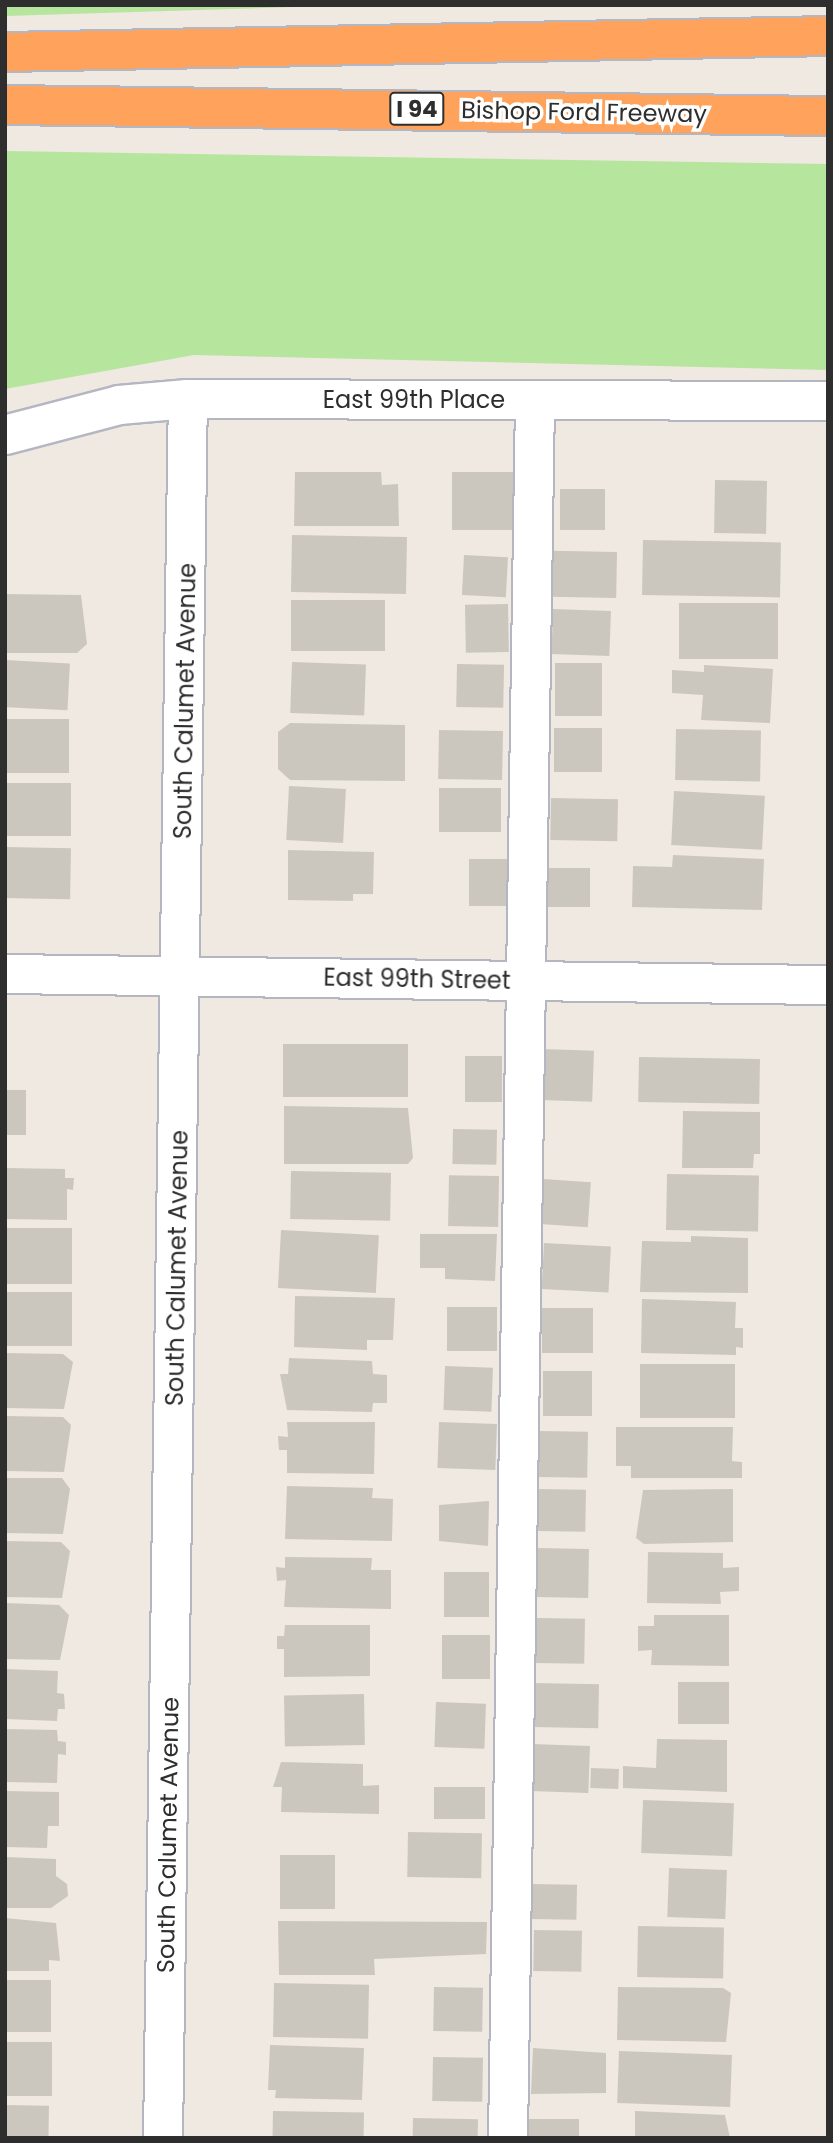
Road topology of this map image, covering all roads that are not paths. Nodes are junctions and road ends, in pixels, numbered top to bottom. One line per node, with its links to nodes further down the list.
1 (828, 36): 2 (highway)
2 (5, 52)
3 (5, 105): 4 (highway, Bishop Ford Freeway / I 94)
4 (828, 116)
5 (188, 399): 6 (street, East 99th Place); 8 (street, East 99th Place); 10 (street, South Calumet Avenue)
6 (535, 400): 7 (street, East 99th Place); 11 (street)
7 (828, 401)
8 (5, 435)
9 (5, 974): 10 (street, East 99th Street)
10 (182, 975): 11 (street, East 99th Street); 13 (street, South Calumet Avenue)
11 (526, 981): 12 (street, East 99th Street); 14 (street)
12 (828, 985)
13 (163, 2138)
14 (508, 2138)

